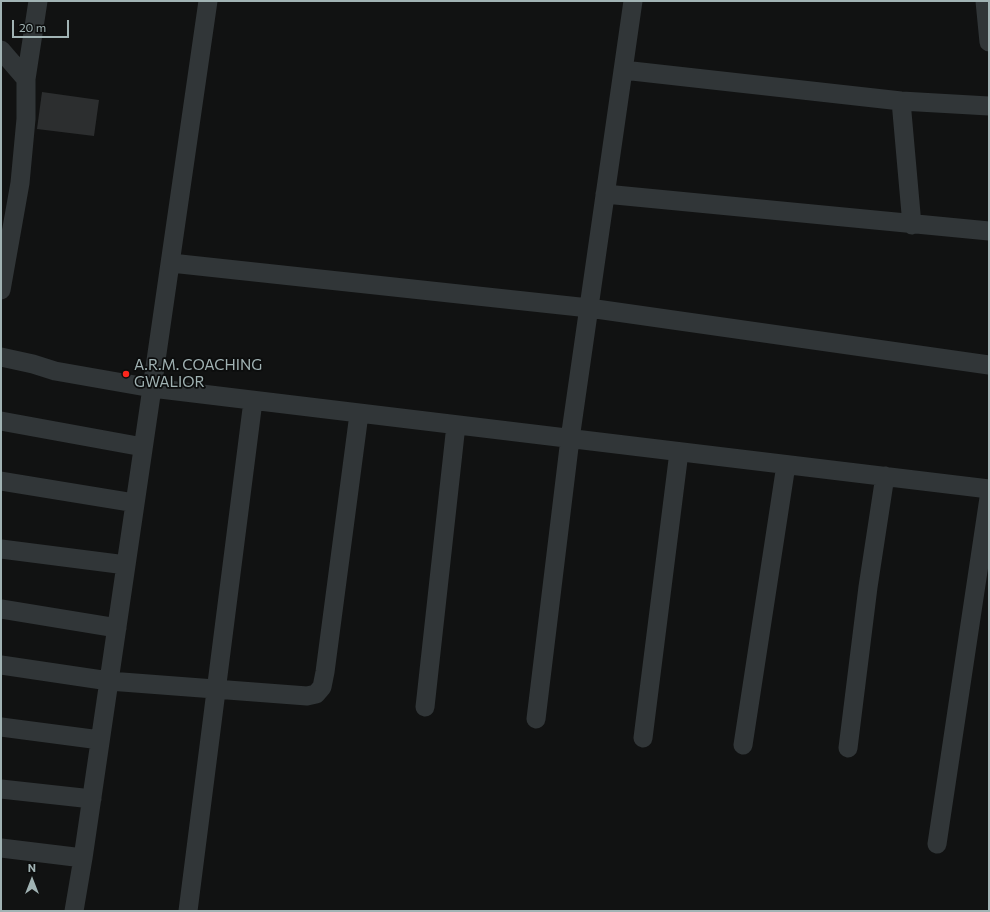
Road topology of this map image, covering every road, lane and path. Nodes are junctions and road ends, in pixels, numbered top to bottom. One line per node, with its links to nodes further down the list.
1 (38, 1): 8 (street)
2 (208, 1): 14 (street)
3 (633, 1): 7 (street)
4 (985, 1): 5 (street)
5 (989, 42)
6 (1, 50): 8 (street)
7 (623, 70): 9 (street); 11 (street)
8 (26, 78): 15 (street)
9 (900, 101): 10 (street); 12 (street)
10 (989, 106)
11 (605, 194): 12 (street); 16 (street)
12 (912, 225): 13 (street)
13 (989, 231)
14 (171, 263): 16 (street); 19 (street)
15 (1, 290)
16 (589, 308): 18 (street); 24 (street)
17 (1, 357): 19 (street)
18 (989, 365)
19 (152, 388): 20 (street); 25 (street)
20 (253, 401): 21 (street); 39 (street)
21 (360, 414): 23 (street); 39 (street)
22 (1, 421): 25 (street)
23 (456, 425): 24 (street); 40 (street)
24 (570, 439): 26 (street); 41 (street)
25 (143, 447): 32 (street)
26 (679, 452): 27 (street); 43 (street)
27 (786, 465): 28 (street); 45 (street)
28 (885, 476): 30 (street); 46 (street)
29 (1, 481): 32 (street)
30 (989, 488)
31 (989, 498): 49 (street)
32 (135, 504): 34 (street)
33 (1, 549): 34 (street)
34 (126, 565): 36 (street)
35 (1, 609): 36 (street)
36 (117, 628): 38 (street)
37 (1, 665): 38 (street)
38 (109, 681): 39 (street); 44 (street)
39 (215, 690): 53 (street)
40 (425, 708)
41 (536, 719)
42 (1, 727): 44 (street)
43 (643, 738)
44 (100, 740): 48 (street)
45 (743, 745)
46 (848, 748)
47 (1, 789): 48 (street)
48 (92, 799): 51 (street)
49 (936, 844)
50 (1, 848): 51 (street)
51 (83, 858): 52 (street)
52 (74, 911)
53 (188, 911)

